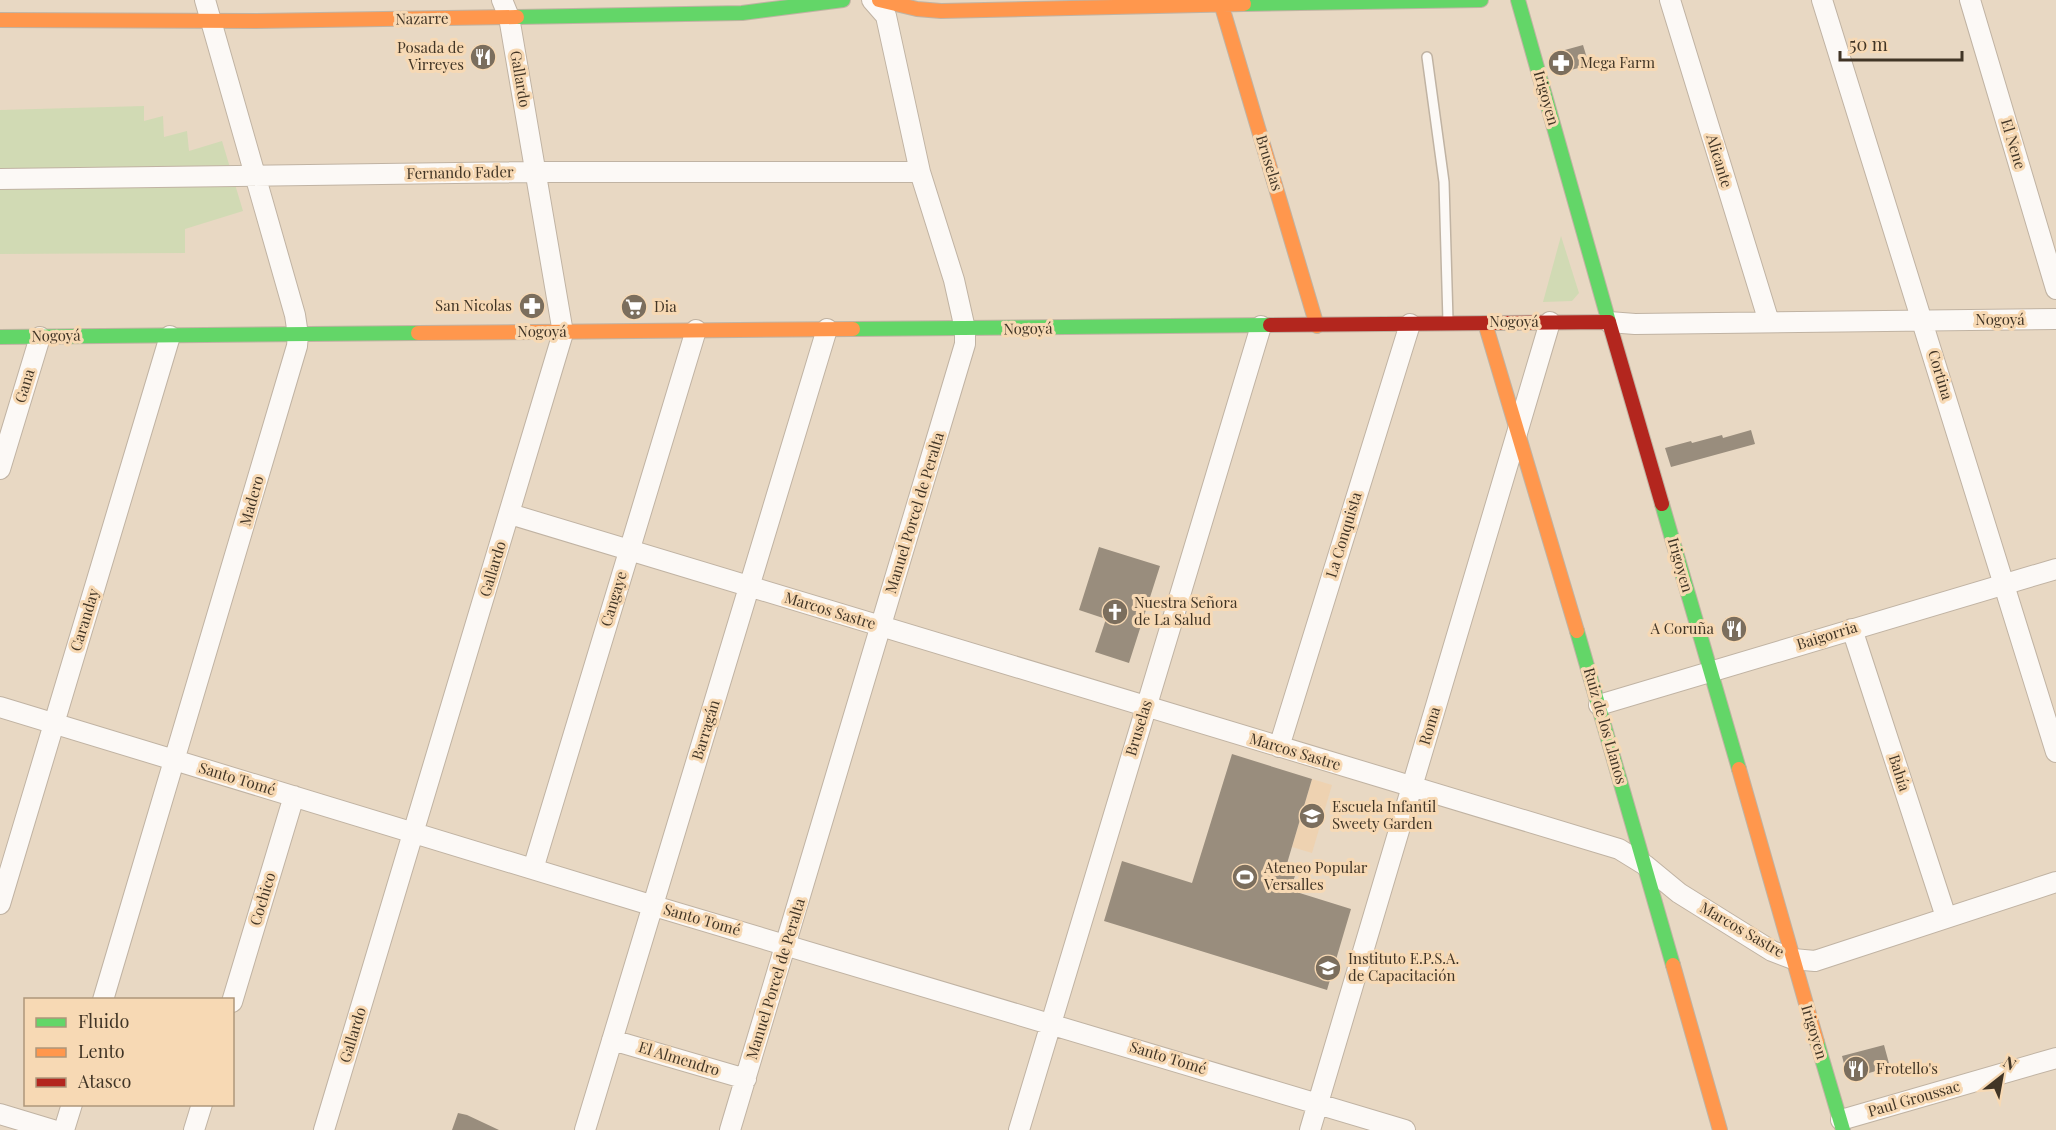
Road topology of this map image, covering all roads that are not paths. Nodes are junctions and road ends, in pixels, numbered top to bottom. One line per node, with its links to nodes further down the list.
1 (205, 0): 13 (street, Madero)
2 (843, 0): 11 (street, Nazarre)
3 (872, 0): 16 (street, Manuel Porcel de Peralta)
4 (879, 0): 10 (street)
5 (1481, 0): 10 (street)
6 (1518, 0): 24 (street, Irigoyen)
7 (1670, 0): 25 (street, Alicante)
8 (1822, 0): 21 (street, Cortina)
9 (1970, 0): 19 (street, El Nene)
10 (1221, 2): 29 (street, Bruselas)
11 (505, 8): 13 (street, Nazarre); 15 (street, Gallardo)
12 (0, 20): 13 (street, Nazarre)
13 (211, 22): 17 (street, Madero)
14 (1427, 57): 26 (lane)
15 (536, 172): 16 (street, Fernando Fader); 17 (street, Fernando Fader); 33 (street, Gallardo)
16 (920, 172): 31 (street, Manuel Porcel de Peralta)
17 (256, 175): 18 (street, Fernando Fader); 34 (street, Madero)
18 (0, 179)
19 (2056, 289)
20 (2056, 319): 21 (street, Nogoyá)
21 (1923, 320): 25 (street, Nogoyá); 43 (street, Cortina)
22 (1485, 322): 23 (street, Nogoyá); 26 (street, Nogoyá); 38 (street, Ruiz de los Llanos)
23 (1550, 322): 24 (street, Nogoyá); 38 (street, Roma)
24 (1609, 322): 25 (street, Nogoyá); 47 (street, Irigoyen)
25 (1769, 322)
26 (1448, 323): 27 (street, Nogoyá)
27 (1410, 324): 29 (street, Nogoyá); 52 (street, La Conquista)
28 (1261, 326): 29 (street, Nogoyá); 31 (street, Nogoyá); 49 (street, Bruselas)
29 (1317, 326)
30 (827, 329): 31 (street, Nogoyá); 32 (street, Nogoyá); 44 (street, Barragán)
31 (965, 329): 45 (street, Manuel Porcel de Peralta)
32 (696, 330): 33 (street, Nogoyá); 41 (street, Cangaye)
33 (563, 333): 34 (street, Nogoyá); 40 (street, Gallardo)
34 (298, 335): 35 (street, Nogoyá); 54 (street, Madero)
35 (170, 336): 37 (street, Nogoyá); 51 (street, Caranday)
36 (0, 337): 37 (street, Nogoyá)
37 (40, 337): 39 (street, Gana)
38 (1518, 430): 48 (street, Ruiz de los Llanos); 55 (street, Roma)
39 (0, 469)
40 (510, 514): 41 (street, Marcos Sastre); 57 (street, Gallardo)
41 (629, 550): 44 (street, Marcos Sastre); 59 (street, Cangaye)
42 (2056, 569): 43 (street, Baigorria)
43 (2005, 584): 46 (street, Baigorria); 53 (street, Cortina)
44 (749, 586): 45 (street, Marcos Sastre); 62 (street, Barragán)
45 (881, 626): 49 (street, Marcos Sastre); 64 (street, Manuel Porcel de Peralta)
46 (1852, 629): 47 (street, Baigorria); 63 (street, Bahía)
47 (1710, 670): 48 (street, Baigorria); 65 (street, Irigoyen)
48 (1599, 705): 58 (street, Ruiz de los Llanos)
49 (1146, 706): 52 (street, Marcos Sastre); 68 (street, Bruselas)
50 (0, 707): 51 (street, Santo Tomé)
51 (54, 723): 54 (street, Santo Tomé); 61 (street, Caranday)
52 (1279, 747): 55 (street, Marcos Sastre)
53 (2056, 752)
54 (175, 760): 56 (street, Santo Tomé); 66 (street, Madero)
55 (1413, 787): 58 (street, Marcos Sastre); 72 (street, Roma)
56 (294, 796): 57 (street, Santo Tomé); 67 (street, Cochico)
57 (415, 833): 59 (street, Santo Tomé); 80 (street, Gallardo)
58 (1645, 865): 65 (street, Marcos Sastre); 86 (street, Ruiz de los Llanos)
59 (533, 869): 62 (street, Santo Tomé)
60 (2056, 882): 63 (street, Marcos Sastre)
61 (0, 904)
62 (654, 906): 64 (street, Santo Tomé); 69 (street, Barragán)
63 (1946, 916): 65 (street, Marcos Sastre)
64 (787, 944): 68 (street, Santo Tomé); 71 (street, Manuel Porcel de Peralta)
65 (1793, 959): 76 (street, Irigoyen)
66 (103, 998)
67 (233, 998)
68 (1051, 1023): 72 (street, Santo Tomé); 83 (street, Bruselas)
69 (612, 1040): 71 (street, El Almendro); 81 (street, Barragán)
70 (2056, 1058): 76 (street, Paul Groussac)
71 (746, 1079): 82 (street, Manuel Porcel de Peralta)
72 (1318, 1103): 84 (street, Roma); 85 (street, Santo Tomé)
73 (71, 1106): 78 (street)
74 (201, 1106): 79 (street)
75 (0, 1114): 77 (street)
76 (1842, 1125)
77 (53, 1130)
78 (64, 1130)
79 (194, 1130)
80 (324, 1130)
81 (585, 1130)
82 (730, 1130)
83 (1019, 1130)
84 (1310, 1130)
85 (1405, 1130)
86 (1720, 1130)

